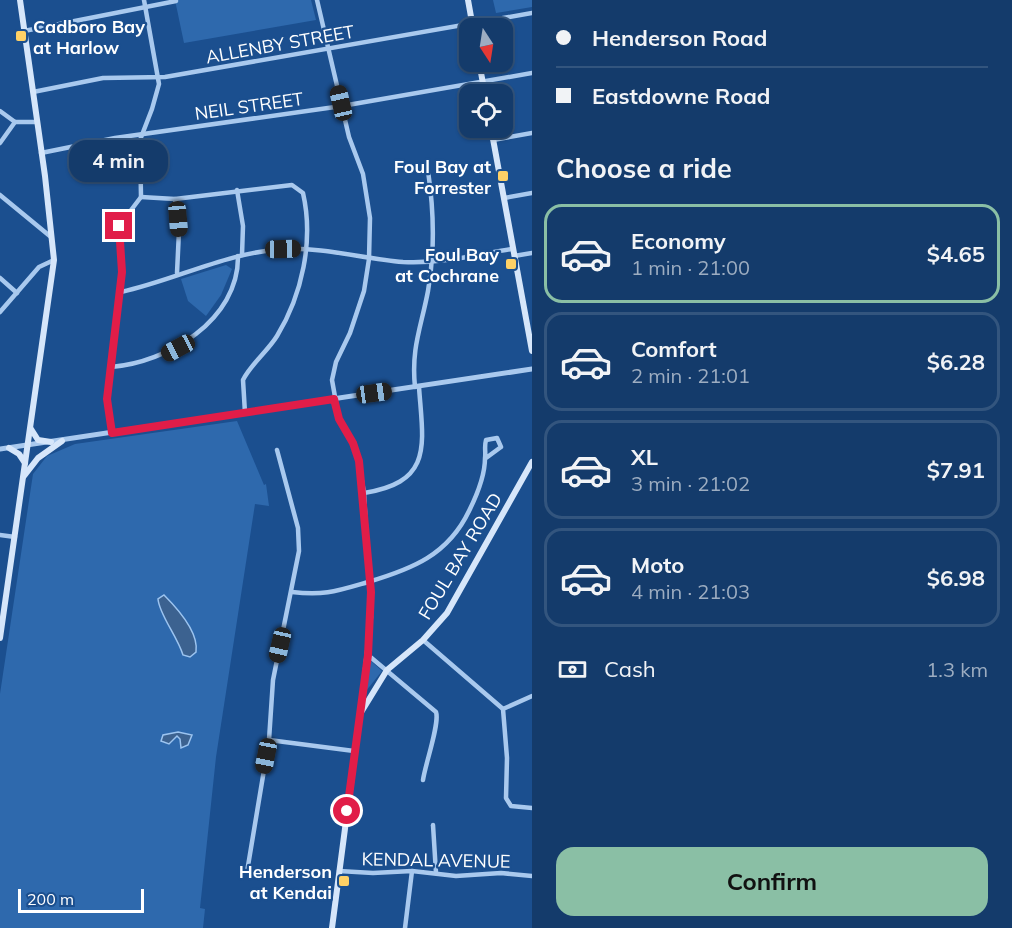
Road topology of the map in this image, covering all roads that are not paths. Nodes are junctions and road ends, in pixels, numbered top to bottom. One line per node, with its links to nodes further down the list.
1 (20, 0): 11 (main road)
2 (144, 0): 6 (street)
3 (317, 0): 12 (street)
4 (468, 0): 8 (main road)
5 (176, 1): 6 (street)
6 (145, 7): 11 (street); 15 (street)
7 (532, 13): 9 (street, ALLENBY STREET)
8 (471, 18)
9 (509, 18)
10 (459, 28): 12 (street, ALLENBY STREET)
11 (24, 31): 17 (main road)
12 (328, 49): 15 (street, ALLENBY STREET); 18 (street)
13 (481, 72): 16 (main road)
14 (532, 73): 16 (street, NEIL STREET)
15 (159, 78): 17 (street, ALLENBY STREET); 23 (street)
16 (483, 82): 18 (street, NEIL STREET)
17 (33, 92): 21 (main road)
18 (342, 106): 23 (street, NEIL STREET); 39 (street)
19 (0, 111): 20 (street)
20 (15, 122): 21 (street); 25 (street)
21 (36, 122): 26 (main road)
22 (532, 133): 24 (street)
23 (141, 134): 26 (street, NEIL STREET); 31 (street)
24 (493, 140): 32 (main road)
25 (0, 143)
26 (41, 153): 34 (main road)
27 (428, 171): 41 (street)
28 (237, 190): 33 (street); 35 (street); 38 (street)
29 (532, 193): 32 (street)
30 (0, 195): 34 (street)
31 (141, 196): 33 (street); 44 (street)
32 (504, 198): 36 (main road)
33 (175, 199): 42 (street)
34 (53, 239): 40 (main road)
35 (306, 248): 38 (street); 39 (street); 54 (street)
36 (513, 253): 37 (street); 41 (street); 48 (main road)
37 (532, 253)
38 (240, 255): 42 (street); 50 (street)
39 (369, 259): 41 (street); 53 (street)
40 (54, 260): 45 (street); 55 (main road)
41 (432, 261): 52 (street)
42 (177, 273): 44 (street)
43 (0, 278): 45 (street)
44 (121, 292): 50 (street)
45 (17, 293): 46 (street)
46 (0, 312)
47 (532, 313): 48 (street)
48 (524, 314): 49 (main road)
49 (532, 351)
50 (111, 367): 56 (street)
51 (532, 369): 52 (street)
52 (417, 387): 53 (street); 67 (street)
53 (334, 399): 54 (street); 67 (street)
54 (245, 413): 56 (street)
55 (31, 429): 58 (main road); 59 (main road)
56 (112, 433): 57 (street)
57 (62, 441): 58 (street); 66 (main road)
58 (51, 442): 59 (street)
59 (28, 445): 60 (street); 65 (main road)
60 (9, 448): 61 (street); 65 (main road)
61 (0, 449)
62 (277, 450): 71 (street)
63 (486, 458): 63 (street); 70 (street)
64 (532, 462): 74 (main road, FOUL BAY ROAD)
65 (25, 463): 66 (main road)
66 (23, 476): 69 (main road)
67 (364, 493): 70 (street)
68 (0, 535): 69 (street)
69 (15, 537): 72 (main road)
70 (370, 582): 71 (street); 75 (street)
71 (292, 592): 80 (street)
72 (1, 625): 73 (main road)
73 (0, 638)
74 (423, 640): 76 (main road, FOUL BAY ROAD); 78 (street)
75 (368, 655): 76 (street); 79 (street)
76 (387, 670): 79 (main road, FOUL BAY ROAD); 82 (street)
77 (532, 696): 78 (street)
78 (502, 709): 83 (street)
79 (360, 714): 81 (main road)
80 (269, 740): 81 (street); 87 (street)
81 (354, 751): 85 (main road)
82 (423, 780)
83 (532, 808)
84 (433, 825): 88 (street)
85 (339, 871): 86 (street, KENDAL AVENUE); 90 (main road)
86 (412, 871): 88 (street, KENDAL AVENUE); 91 (street)
87 (247, 872)
88 (436, 873): 89 (street, KENDAL AVENUE)
89 (532, 876)
90 (332, 928)
91 (405, 928)

